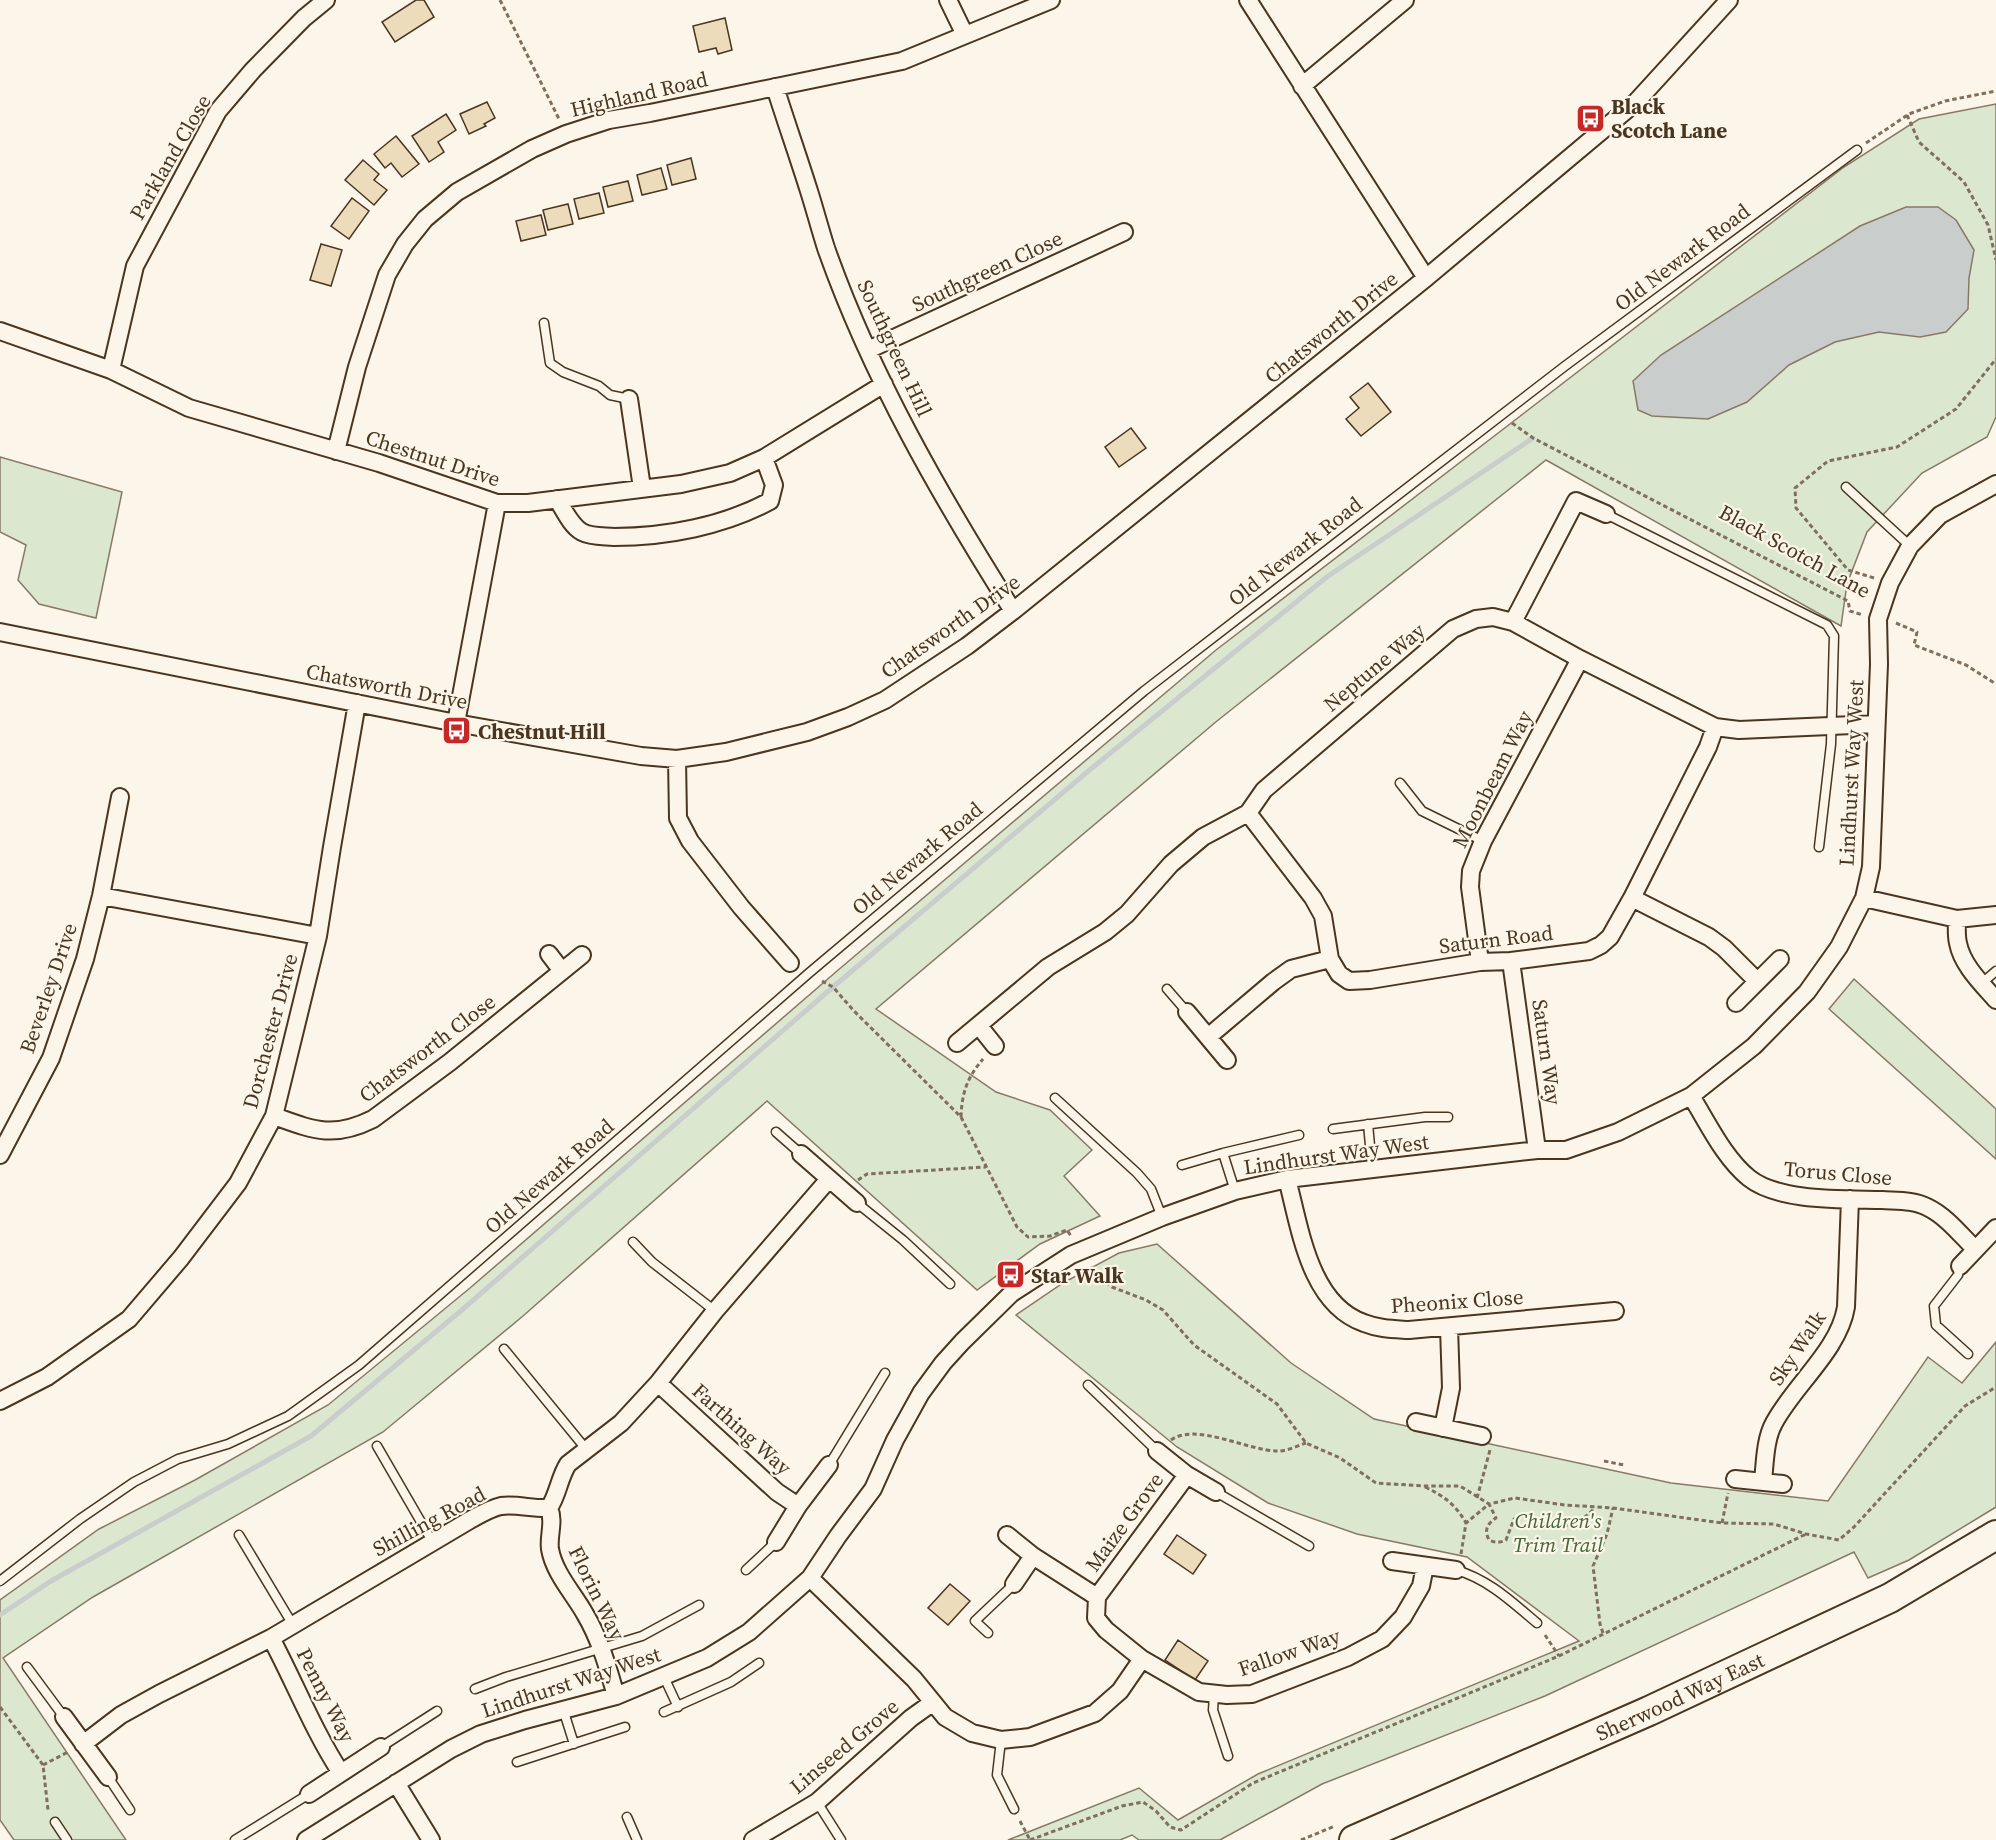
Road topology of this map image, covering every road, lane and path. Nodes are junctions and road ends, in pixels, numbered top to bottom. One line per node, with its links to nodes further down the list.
1 (326, 0): 22 (street, Parkland Close)
2 (500, 0): 13 (path)
3 (948, 0): 8 (street)
4 (1051, 0): 8 (street, Highland Road)
5 (1248, 0): 9 (street)
6 (1405, 0): 9 (street)
7 (1729, 0): 17 (street, Chatsworth Drive)
8 (965, 35): 10 (street, Highland Road)
9 (1302, 86): 17 (street)
10 (775, 87): 13 (street, Highland Road); 20 (street, Southgreen Hill)
11 (1996, 92): 12 (path)
12 (1907, 115): 14 (path); 16 (path)
13 (566, 134): 26 (street, Highland Road)
14 (1857, 150): 25 (lane, Old Newark Road)
15 (1125, 232): 20 (street, Southgreen Close)
16 (1996, 260)
17 (1426, 278): 36 (street, Chatsworth Drive)
18 (544, 323): 24 (lane)
19 (0, 331): 22 (street, Chestnut Drive)
20 (868, 350): 23 (street, Southgreen Hill)
21 (1996, 359): 35 (path)
22 (111, 370): 26 (street, Chestnut Drive)
23 (884, 384): 27 (street, Chestnut Drive); 36 (street, Southgreen Hill)
24 (629, 399): 30 (street)
25 (1500, 415): 37 (path, Black Scotch Lane); 68 (lane, Old Newark Road)
26 (336, 451): 32 (street, Chestnut Drive)
27 (764, 458): 30 (street, Chestnut Drive); 31 (street)
28 (1996, 484): 34 (street, Lindhurst Way West)
29 (1846, 487): 34 (lane)
30 (642, 488): 31 (street, Chestnut Drive)
31 (557, 499): 32 (street, Chestnut Drive)
32 (497, 503): 43 (street)
33 (1606, 514): 38 (street); 46 (lane)
34 (1910, 546): 35 (street, Lindhurst Way West)
35 (1890, 583): 37 (street, Lindhurst Way West)
36 (1013, 611): 47 (street, Chatsworth Drive)
37 (1878, 619): 41 (path, Black Scotch Lane); 44 (street, Lindhurst Way West)
38 (1513, 622): 40 (street, Neptune Way); 50 (street, Neptune Way)
39 (0, 632): 42 (street, Chatsworth Drive)
40 (1580, 659): 45 (street, Neptune Way); 51 (street, Moonbeam Way)
41 (1996, 684)
42 (357, 703): 43 (street, Chatsworth Drive); 58 (street, Dorchester Drive)
43 (456, 723): 47 (street, Chatsworth Drive)
44 (1876, 724): 46 (street, Neptune Way); 55 (street, Lindhurst Way West)
45 (1715, 727): 46 (street, Neptune Way); 54 (street, Saturn Road)
46 (1830, 728): 52 (lane)
47 (677, 759): 65 (street)
48 (1400, 783): 51 (lane)
49 (120, 797): 53 (street, Beverley Drive)
50 (1248, 813): 61 (street); 75 (street, Neptune Way)
51 (1483, 841): 64 (street, Moonbeam Way)
52 (1819, 847)
53 (101, 896): 58 (street); 92 (street, Beverley Drive)
54 (1632, 898): 63 (street, Saturn Road); 69 (street)
55 (1864, 898): 57 (street); 80 (street, Lindhurst Way West)
56 (1996, 915): 57 (street)
57 (1957, 918): 70 (street)
58 (318, 936): 82 (street, Dorchester Drive)
59 (549, 954): 66 (street)
60 (582, 955): 66 (street, Chatsworth Close)
61 (1329, 959): 64 (street, Saturn Road); 76 (street)
62 (1780, 959): 69 (street)
63 (1511, 961): 64 (street, Saturn Road); 89 (street, Saturn Way)
64 (1480, 962)
65 (790, 963)
66 (562, 971): 82 (street, Chatsworth Close)
67 (1996, 971): 70 (lane)
68 (809, 973): 83 (path); 156 (lane, Old Newark Road)
69 (1757, 981): 73 (street)
70 (1982, 983): 72 (street)
71 (1167, 989): 74 (lane)
72 (1996, 1000)
73 (1736, 1003)
74 (1187, 1012): 76 (street)
75 (979, 1026): 77 (street, Neptune Way); 78 (street)
76 (1208, 1037): 79 (street)
77 (957, 1043)
78 (995, 1046): 83 (path)
79 (1227, 1060)
80 (1691, 1096): 89 (street, Lindhurst Way West); 100 (street, Torus Close)
81 (1055, 1098): 102 (lane)
82 (274, 1116): 118 (street, Dorchester Drive)
83 (961, 1117): 94 (path)
84 (1448, 1117): 85 (lane)
85 (1368, 1124): 86 (lane); 95 (lane)
86 (1333, 1129)
87 (776, 1132): 91 (lane)
88 (1299, 1135): 90 (lane)
89 (1537, 1149): 95 (street, Lindhurst Way West)
90 (1223, 1152): 93 (lane); 98 (lane)
91 (801, 1154): 96 (street)
92 (0, 1155)
93 (1182, 1165)
94 (986, 1167): 99 (path); 106 (path)
95 (1372, 1167): 97 (street, Lindhurst Way West)
96 (829, 1179): 99 (street); 109 (street)
97 (1287, 1179): 98 (street, Lindhurst Way West); 111 (street, Pheonix Close)
98 (1235, 1191): 102 (street, Lindhurst Way West)
99 (844, 1192): 101 (street)
100 (1850, 1199): 105 (street, Torus Close); 130 (street, Sky Walk)
101 (857, 1203): 108 (lane)
102 (1162, 1216): 106 (street, Lindhurst Way West)
103 (1996, 1228): 105 (street)
104 (633, 1242): 109 (lane)
105 (1975, 1249): 107 (street)
106 (1080, 1251): 122 (path); 155 (street, Lindhurst Way West)
107 (1960, 1266): 113 (lane)
108 (950, 1284)
109 (715, 1311): 115 (street)
110 (1615, 1311): 111 (street, Pheonix Close)
111 (1449, 1327): 120 (street)
112 (504, 1349): 124 (lane)
113 (1968, 1354)
114 (885, 1373): 127 (lane)
115 (658, 1383): 124 (street); 137 (street, Farthing Way)
116 (1088, 1385): 125 (lane)
117 (1996, 1387): 143 (path)
118 (0, 1401)
119 (1416, 1422): 120 (street)
120 (1443, 1428): 121 (street)
121 (1487, 1442): 135 (path)
122 (1305, 1443): 125 (path); 133 (path)
123 (377, 1446): 147 (lane)
124 (586, 1449): 139 (street)
125 (1157, 1451): 129 (street, Maize Grove)
126 (1604, 1461): 128 (path)
127 (829, 1465): 137 (street)
128 (1624, 1465)
129 (1187, 1475): 134 (street, Maize Grove); 158 (street, Maize Grove)
130 (1763, 1481): 131 (street); 132 (street)
131 (1783, 1484)
132 (1732, 1485): 142 (path)
133 (1424, 1486): 135 (path); 141 (path)
134 (1216, 1492): 149 (lane)
135 (1477, 1498): 136 (path)
136 (1489, 1504): 138 (path); 138 (path); 141 (path)
137 (798, 1506): 148 (street)
138 (1595, 1507): 140 (path)
139 (549, 1508): 147 (street, Shilling Road); 165 (street, Florin Way)
140 (1613, 1508): 142 (path); 163 (path)
141 (1466, 1523): 154 (path)
142 (1722, 1524): 143 (path)
143 (1806, 1534): 163 (path)
144 (1007, 1535): 150 (street)
145 (1996, 1535): 206 (highway, Sherwood Way East)
146 (239, 1536): 161 (lane)
147 (432, 1541): 161 (street, Shilling Road)
148 (776, 1542): 153 (lane)
149 (1309, 1546)
150 (1033, 1556): 157 (street); 158 (street)
151 (1392, 1561): 152 (street)
152 (1425, 1566): 154 (street); 172 (street, Fallow Way)
153 (746, 1570)
154 (1456, 1570): 160 (lane)
155 (810, 1578): 170 (street, Lindhurst Way West); 174 (street)
156 (0, 1581)
157 (1014, 1584): 162 (lane)
158 (1097, 1597): 167 (street, Fallow Way)
159 (699, 1605): 165 (lane)
160 (1537, 1623): 166 (path)
161 (293, 1625): 164 (street, Shilling Road)
162 (988, 1633)
163 (1604, 1633): 166 (path)
164 (271, 1638): 183 (street, Shilling Road); 189 (street, Penny Way)
165 (601, 1648): 171 (lane); 173 (street, Florin Way)
166 (1559, 1656): 205 (path)
167 (1142, 1659): 172 (street, Fallow Way); 182 (street)
168 (759, 1663): 176 (lane)
169 (27, 1667): 180 (lane)
170 (664, 1677): 173 (street, Lindhurst Way West); 176 (lane)
171 (475, 1689)
172 (1214, 1695): 186 (lane)
173 (616, 1696): 177 (street, Lindhurst Way West)
174 (932, 1703): 182 (street); 193 (street, Linseed Grove)
175 (0, 1707): 188 (path)
176 (678, 1707): 179 (lane)
177 (563, 1709): 184 (lane); 191 (street, Lindhurst Way West)
178 (437, 1711): 185 (lane)
179 (664, 1713)
180 (64, 1717): 183 (street)
181 (625, 1727): 184 (lane)
182 (1001, 1740): 194 (lane)
183 (83, 1744): 188 (path); 190 (street)
184 (574, 1744): 187 (lane)
185 (381, 1747): 189 (street, Penny Way)
186 (1228, 1756)
187 (517, 1762)
188 (43, 1765): 197 (path)
189 (341, 1773): 192 (street, Penny Way)
190 (108, 1777): 195 (lane)
191 (396, 1784): 200 (street, Lindhurst Way West); 201 (street)
192 (309, 1794): 199 (lane)
193 (817, 1802): 203 (street, Linseed Grove); 204 (lane)
194 (1014, 1809): 205 (path)
195 (130, 1810)
196 (627, 1817): 202 (lane)
197 (55, 1822): 198 (lane)
198 (67, 1840)
199 (236, 1840)
200 (306, 1840)
201 (431, 1840)
202 (637, 1840)
203 (753, 1840)
204 (841, 1840)
205 (1030, 1840)
206 (1354, 1840)

